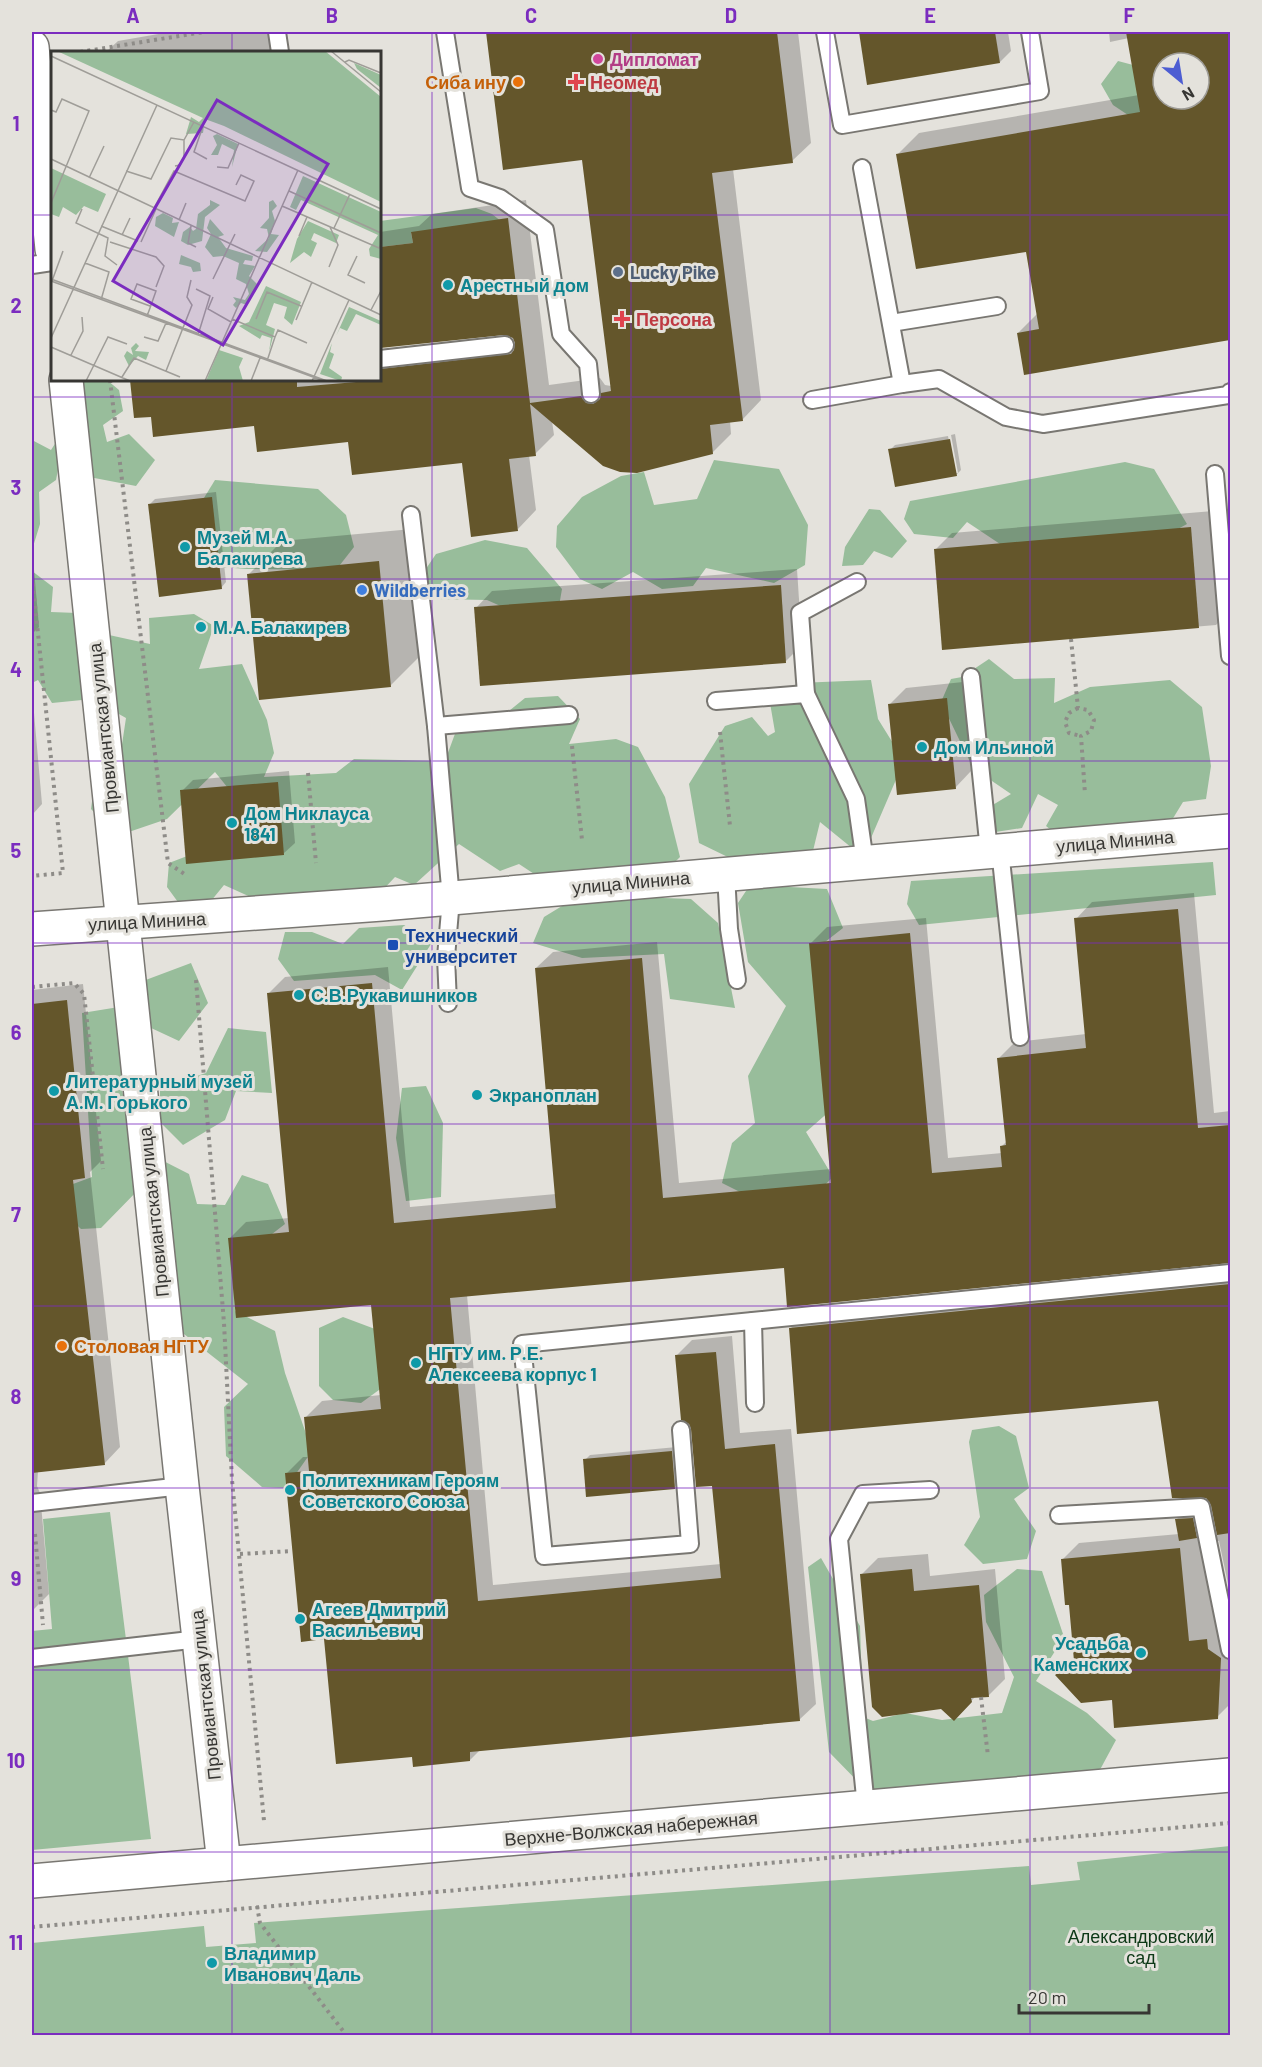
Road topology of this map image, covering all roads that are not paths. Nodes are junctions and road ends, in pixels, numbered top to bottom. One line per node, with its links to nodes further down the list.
1 (277, 32): 6 (lane)
2 (445, 32): 18 (lane)
3 (825, 32): 4 (lane)
4 (1030, 32)
5 (32, 47): 8 (street)
6 (280, 51)
7 (862, 168): 12 (lane)
8 (51, 236)
9 (51, 247): 10 (lane)
10 (32, 265)
11 (997, 306): 12 (lane)
12 (891, 323): 16 (lane)
13 (505, 345): 14 (lane)
14 (381, 358)
15 (66, 381): 34 (street, Провиантская улица)
16 (902, 384): 17 (lane); 19 (lane)
17 (1230, 392)
18 (591, 394)
19 (812, 400)
20 (1215, 474): 23 (lane)
21 (411, 515): 28 (lane)
22 (857, 582): 25 (lane)
23 (1230, 656)
24 (971, 677): 30 (lane)
25 (806, 694): 26 (lane); 31 (lane)
26 (716, 701)
27 (569, 715): 28 (lane)
28 (436, 726): 33 (lane)
29 (1230, 831): 30 (street, улица Минина)
30 (994, 850): 31 (street, улица Минина); 38 (lane)
31 (865, 862): 32 (street, улица Минина)
32 (726, 874): 33 (street, улица Минина); 36 (lane)
33 (450, 899): 34 (street, улица Минина); 37 (lane)
34 (123, 923): 35 (street, улица Минина); 43 (street, Провиантская улица)
35 (32, 929)
36 (736, 980)
37 (448, 1004)
38 (1020, 1037)
39 (1230, 1273): 40 (lane)
40 (753, 1321): 41 (lane); 42 (lane)
41 (756, 1403)
42 (681, 1430)
43 (182, 1486): 45 (lane); 47 (street, Провиантская улица)
44 (930, 1490): 51 (lane)
45 (32, 1503)
46 (1059, 1515): 48 (lane)
47 (199, 1639): 49 (lane); 52 (street, Провиантская улица)
48 (1230, 1650)
49 (39, 1657)
50 (1230, 1775): 51 (street, Верхне-Волжская набережная)
51 (866, 1807): 52 (street, Верхне-Волжская набережная)
52 (224, 1864): 53 (street, Верхне-Волжская набережная)
53 (32, 1881)

